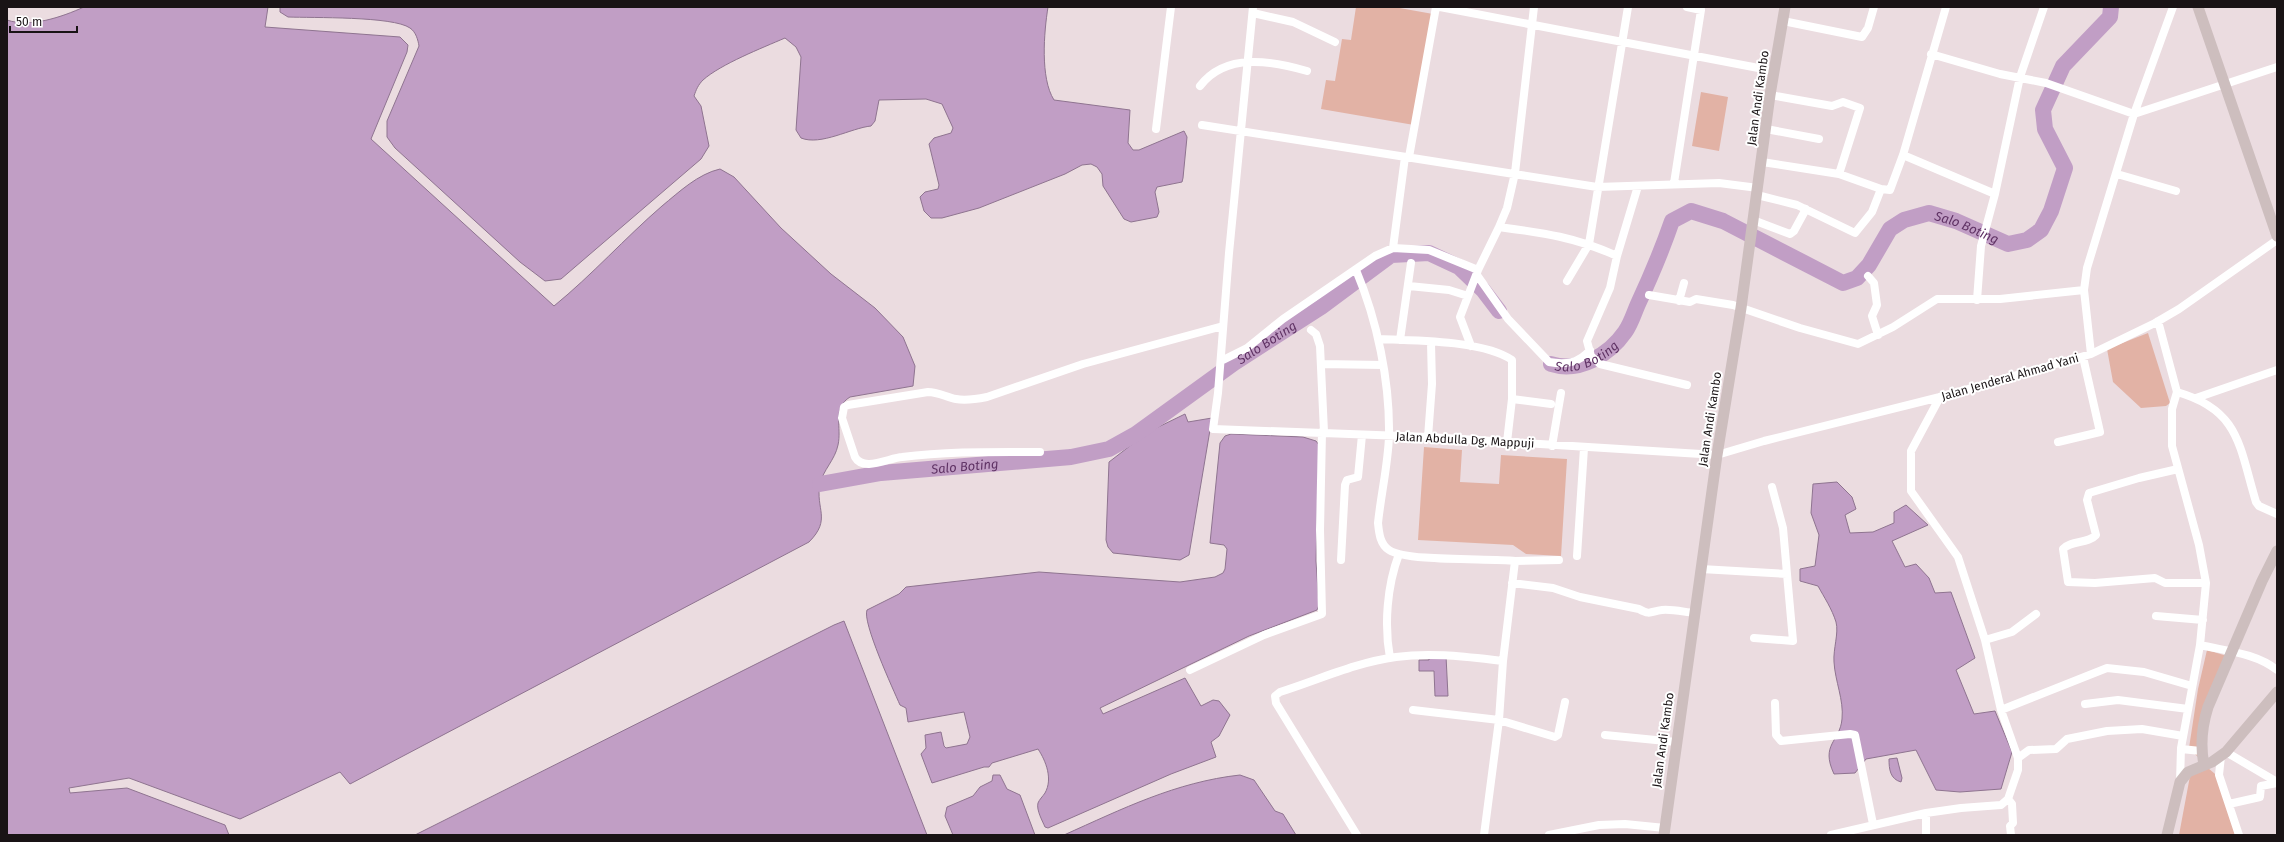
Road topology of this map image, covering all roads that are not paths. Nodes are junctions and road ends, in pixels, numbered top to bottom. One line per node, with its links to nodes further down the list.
1 (1171, 7): 33 (street)
2 (1436, 7): 37 (street)
3 (1440, 7): 13 (street)
4 (1534, 7): 17 (street)
5 (1628, 7): 18 (street)
6 (1687, 7): 14 (street)
7 (1785, 7): 16 (street, Jalan Andi Kambo)
8 (1874, 7): 16 (street)
9 (1946, 7): 21 (street)
10 (2044, 7): 26 (street)
11 (2173, 7): 30 (street)
12 (2198, 7): 27 (street)
13 (1452, 8): 17 (street)
14 (1701, 8): 20 (street)
15 (1253, 10): 19 (street); 22 (street)
16 (1783, 21): 25 (street, Jalan Andi Kambo)
17 (1532, 25): 18 (street); 39 (street)
18 (1623, 41): 20 (street); 44 (street)
19 (1336, 42)
20 (1694, 54): 25 (street); 42 (street)
21 (1931, 54): 26 (street); 36 (street)
22 (1249, 61): 24 (street); 28 (street); 34 (street)
23 (2277, 67): 27 (street)
24 (1307, 71)
25 (1774, 71): 29 (street, Jalan Andi Kambo)
26 (2020, 77): 30 (street); 48 (street)
27 (2225, 84): 30 (street); 52 (street)
28 (1200, 86)
29 (1770, 95): 32 (street, Jalan Andi Kambo); 40 (street)
30 (2134, 114): 41 (street)
31 (1202, 125): 34 (street)
32 (1766, 128): 35 (street); 38 (street, Jalan Andi Kambo)
33 (1156, 129)
34 (1241, 130): 37 (street); 71 (street)
35 (1819, 139)
36 (1903, 155): 45 (street); 48 (street)
37 (1407, 157): 39 (street); 55 (street)
38 (1762, 162): 40 (street); 46 (street, Jalan Andi Kambo)
39 (1515, 173): 44 (street); 51 (street)
40 (1839, 174): 45 (street)
41 (2117, 174): 47 (street); 64 (street)
42 (1674, 183): 43 (street); 46 (street)
43 (1638, 186): 44 (street); 56 (street)
44 (1597, 187): 54 (street)
45 (1881, 188): 49 (street)
46 (1758, 191): 49 (street); 50 (street, Jalan Andi Kambo)
47 (2176, 191)
48 (1995, 194): 67 (street)
49 (1806, 209): 50 (street)
50 (1753, 220): 69 (street, Jalan Andi Kambo)
51 (1499, 228): 54 (street); 59 (street)
52 (2277, 236)
53 (2277, 240): 70 (street, Jalan Jenderal Ahmad Yani)
54 (1589, 244): 56 (street); 61 (street)
55 (1393, 248): 58 (street); 59 (street)
56 (1617, 256): 78 (street)
57 (1411, 263): 63 (street)
58 (1357, 272): 74 (street); 81 (street)
59 (1477, 274): 65 (street); 78 (street)
60 (1868, 276): 73 (street)
61 (1567, 281)
62 (1684, 283): 68 (street)
63 (1409, 286): 65 (street); 75 (street)
64 (2084, 290): 67 (street); 79 (street)
65 (1470, 293): 77 (street)
66 (1649, 296): 68 (street)
67 (1977, 300): 73 (street)
68 (1679, 301): 69 (street)
69 (1741, 308): 73 (street); 101 (street, Jalan Andi Kambo)
70 (2158, 321): 79 (street, Jalan Jenderal Ahmad Yani); 86 (street)
71 (1223, 326): 81 (street); 100 (street)
72 (1312, 330): 82 (street)
73 (1878, 335)
74 (1380, 339): 75 (street); 83 (street)
75 (1400, 340): 76 (street)
76 (1431, 343): 77 (street); 95 (street)
77 (1471, 346): 90 (street)
78 (1591, 353): 85 (street)
79 (2091, 354): 80 (street, Jalan Jenderal Ahmad Yani)
80 (2083, 357): 88 (street, Jalan Jenderal Ahmad Yani); 97 (street)
81 (1221, 362): 92 (street, Jalan Abdulla Dg. Mappuji)
82 (1321, 364): 83 (street); 92 (street)
83 (1383, 365): 94 (street)
84 (2277, 370): 89 (street)
85 (1687, 385)
86 (2177, 392): 89 (street); 102 (street)
87 (1561, 393): 98 (street)
88 (1940, 397): 101 (street, Jalan Jenderal Ahmad Yani); 120 (street)
89 (2196, 398): 104 (street)
90 (1512, 399): 91 (street); 96 (street)
91 (1551, 404)
92 (1323, 432): 93 (street, Jalan Abdulla Dg. Mappuji); 125 (street)
93 (1362, 435): 94 (street, Jalan Abdulla Dg. Mappuji); 108 (street)
94 (1389, 436): 95 (street, Jalan Abdulla Dg. Mappuji); 106 (street)
95 (1428, 437): 96 (street, Jalan Abdulla Dg. Mappuji)
96 (1507, 442): 98 (street, Jalan Abdulla Dg. Mappuji)
97 (2058, 442)
98 (1552, 446): 99 (street, Jalan Abdulla Dg. Mappuji)
99 (1584, 448): 101 (street, Jalan Abdulla Dg. Mappuji); 107 (street)
100 (1040, 452)
101 (1717, 455): 111 (street, Jalan Andi Kambo)
102 (2178, 469): 114 (street); 114 (street)
103 (1772, 487): 112 (street)
104 (2277, 514)
105 (2277, 551): 122 (street)
106 (1399, 554): 109 (street); 123 (street)
107 (1577, 556)
108 (1342, 560)
109 (1515, 560): 110 (street); 113 (street)
110 (1559, 560)
111 (1701, 569): 112 (street); 115 (street, Jalan Andi Kambo)
112 (1787, 574): 119 (street)
113 (1512, 582): 115 (street); 124 (street)
114 (2206, 583): 118 (street)
115 (1694, 613): 138 (street, Jalan Andi Kambo)
116 (2036, 614): 120 (street)
117 (2156, 616): 118 (street)
118 (2203, 620): 121 (street)
119 (1754, 638)
120 (1985, 640): 134 (street)
121 (2200, 645): 122 (street); 127 (street)
122 (2231, 652): 126 (street); 140 (street)
123 (1390, 658): 124 (street); 151 (street)
124 (1502, 661): 135 (street)
125 (1190, 670)
126 (2277, 670)
127 (2192, 686): 132 (street); 134 (street)
128 (2277, 692): 141 (street)
129 (1565, 702): 135 (street)
130 (1775, 703): 149 (street)
131 (2085, 704): 132 (street)
132 (2188, 709): 137 (street)
133 (1413, 710): 135 (street)
134 (2001, 710): 142 (street)
135 (1499, 720): 152 (street)
136 (1605, 734): 138 (street)
137 (2183, 736): 139 (street); 142 (street)
138 (1676, 742): 150 (street, Jalan Andi Kambo)
139 (2181, 749): 140 (street); 144 (street)
140 (2201, 751): 143 (street)
141 (2224, 754): 143 (street); 145 (street); 147 (street)
142 (2018, 758): 146 (street)
143 (2204, 765): 144 (street)
144 (2180, 782): 157 (street)
145 (2277, 783): 147 (street)
146 (2008, 799): 148 (street); 156 (street)
147 (2229, 804): 158 (street)
148 (1926, 813): 149 (street); 155 (street)
149 (1873, 824): 154 (street)
150 (1664, 832): 153 (street)
151 (1358, 835)
152 (1484, 835)
153 (1549, 835)
154 (1830, 835)
155 (1926, 835)
156 (2011, 835)
157 (2167, 835)
158 (2239, 835)

